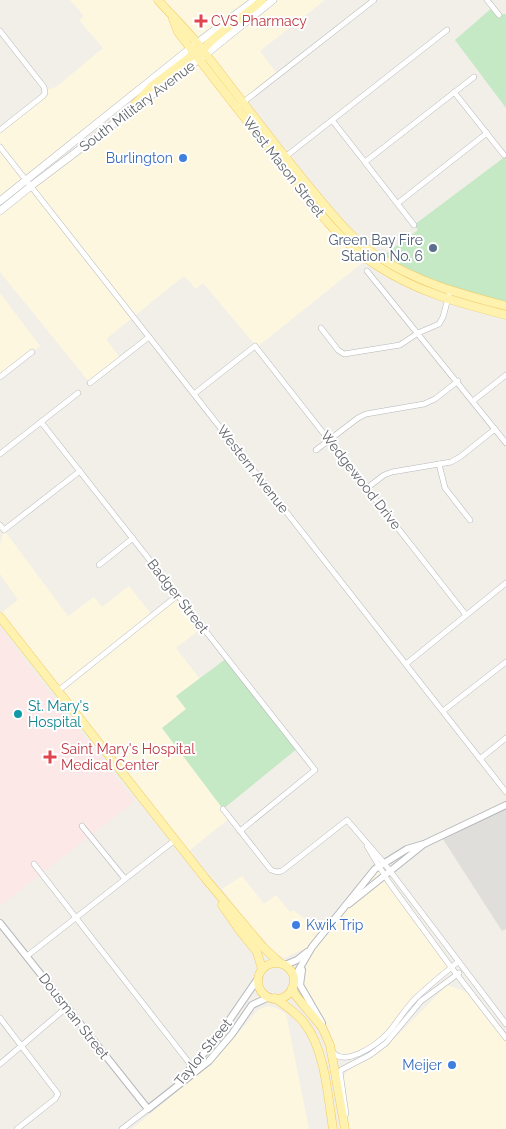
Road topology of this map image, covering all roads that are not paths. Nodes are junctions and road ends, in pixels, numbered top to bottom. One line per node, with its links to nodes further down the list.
1 (158, 0): 10 (main road, West Mason Street)
2 (255, 0): 10 (main road, South Military Avenue)
3 (262, 0): 11 (main road)
4 (273, 0): 11 (main road, South Military Avenue)
5 (374, 0): 14 (street)
6 (487, 0): 7 (street)
7 (499, 15)
8 (447, 30): 16 (street)
9 (0, 31): 17 (street)
10 (194, 48): 11 (main road, West Mason Street); 15 (main road); 23 (main road, South Military Avenue)
11 (203, 55): 14 (main road, West Mason Street); 15 (main road, South Military Avenue)
12 (474, 77): 13 (street)
13 (454, 92): 18 (street); 22 (street)
14 (240, 105): 21 (main road, West Mason Street); 30 (main road, West Mason Street)
15 (127, 113): 23 (main road, South Military Avenue)
16 (332, 120): 21 (street); 22 (street)
17 (0, 130)
18 (487, 133): 20 (street); 25 (street)
19 (0, 147): 23 (street, Western Avenue)
20 (504, 155)
21 (285, 157): 29 (main road, West Mason Street)
22 (365, 162): 25 (street)
23 (29, 184): 24 (main road, South Military Avenue); 26 (main road, South Military Avenue); 35 (street, Western Avenue)
24 (0, 201)
25 (398, 203): 27 (street)
26 (0, 211)
27 (414, 225)
28 (367, 271): 34 (street)
29 (450, 291): 30 (street); 31 (main road, West Mason Street)
30 (448, 300): 32 (main road, West Mason Street); 34 (street)
31 (506, 306)
32 (506, 315)
33 (321, 328): 34 (street)
34 (418, 333): 39 (street)
35 (149, 337): 40 (street); 42 (street, Western Avenue)
36 (32, 352): 38 (street)
37 (506, 375): 43 (street)
38 (0, 377)
39 (458, 381): 43 (street); 46 (street)
40 (90, 383)
41 (78, 393): 44 (street)
42 (194, 394): 46 (street, Wedgewood Drive); 62 (street, Western Avenue)
43 (473, 401): 45 (street)
44 (41, 422): 49 (street); 51 (street, Badger Street)
45 (495, 429): 47 (street); 50 (street)
46 (329, 440): 48 (street); 52 (street, Wedgewood Drive)
47 (506, 443)
48 (316, 450)
49 (0, 454)
50 (439, 464): 52 (street); 53 (street)
51 (80, 471): 54 (street); 55 (street, Badger Street)
52 (367, 488): 59 (street, Wedgewood Drive)
53 (470, 520)
54 (0, 525)
55 (133, 538): 56 (street); 58 (street, Badger Street)
56 (100, 565)
57 (506, 583): 59 (street)
58 (178, 595): 63 (street); 71 (street, Badger Street)
59 (466, 615): 62 (street)
60 (0, 617): 63 (main road)
61 (506, 662): 64 (street)
62 (406, 664): 64 (street, Western Avenue)
63 (58, 691): 72 (main road)
64 (443, 711): 66 (street, Western Avenue)
65 (506, 738): 66 (street)
66 (480, 759): 67 (street, Western Avenue)
67 (506, 792)
68 (506, 805): 73 (street)
69 (223, 809): 71 (street)
70 (82, 826): 78 (street)
71 (240, 831): 75 (street)
72 (175, 840): 77 (main road); 78 (street)
73 (424, 844): 75 (street); 76 (street)
74 (34, 864): 80 (street)
75 (382, 864): 76 (street); 79 (street)
76 (387, 873): 79 (street); 85 (street); 87 (street)
77 (205, 878): 86 (main road); 89 (main road)
78 (125, 879): 80 (street)
79 (345, 906): 82 (street)
80 (76, 918): 83 (street); 101 (street)
81 (0, 923): 83 (street, Dousman Street)
82 (312, 947): 84 (street); 86 (street)
83 (27, 956): 94 (street, Dousman Street)
84 (305, 958): 91 (street); 99 (street)
85 (458, 962): 87 (street); 88 (street)
86 (283, 964): 89 (main road); 91 (main road)
87 (451, 967): 90 (street); 99 (street)
88 (463, 970): 90 (street); 96 (street)
89 (261, 973): 93 (main road); 101 (street, Taylor Street)
90 (457, 975): 97 (street); 106 (street)
91 (294, 978): 92 (main road)
92 (292, 988): 93 (main road); 99 (main road)
93 (272, 998): 101 (street, Taylor Street); 105 (main road)
94 (67, 1008): 98 (street); 102 (street, Dousman Street)
95 (0, 1018): 98 (street)
96 (506, 1024)
97 (506, 1038)
98 (22, 1046): 100 (street); 103 (street)
99 (330, 1047): 106 (main road)
100 (0, 1064)
101 (194, 1069): 102 (street, Taylor Street)
102 (148, 1109): 104 (street)
103 (17, 1129)
104 (122, 1129)
105 (333, 1129)
106 (345, 1129)

